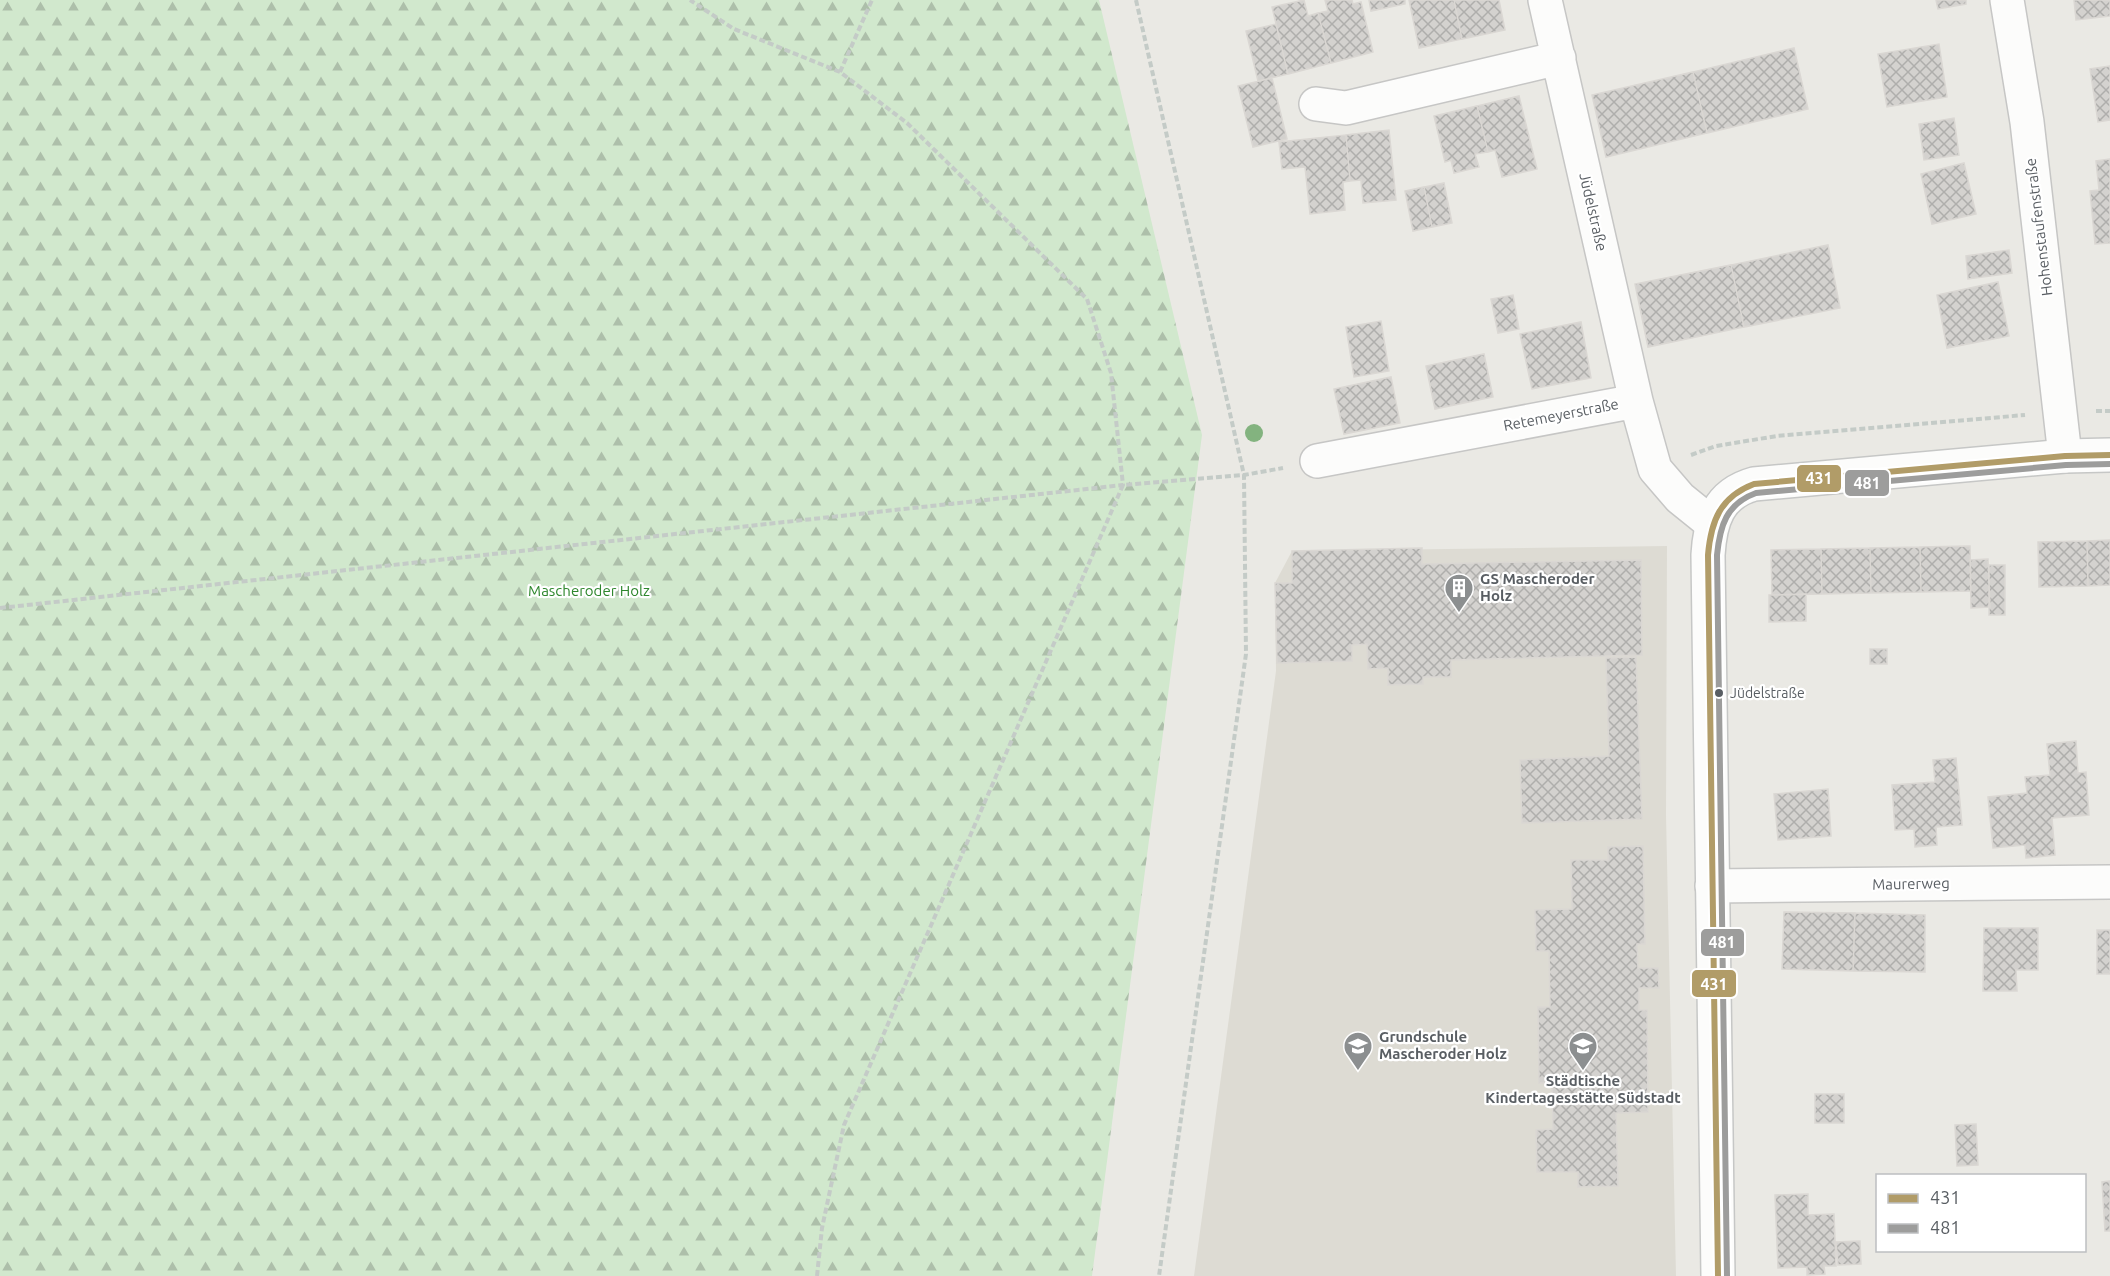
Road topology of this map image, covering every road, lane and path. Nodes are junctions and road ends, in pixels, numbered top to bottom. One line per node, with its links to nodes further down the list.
1 (690, 0): 7 (path)
2 (872, 0): 7 (path)
3 (1136, 0): 16 (path)
4 (1545, 0): 6 (street, Jüdelstraße)
5 (2007, 0): 11 (street, Hohenstaufenstraße)
6 (1558, 58): 8 (street); 9 (street, Jüdelstraße)
7 (840, 72): 17 (path)
8 (1316, 104)
9 (1636, 401): 14 (street, Retemeyerstraße); 15 (street, Retemeyerstraße)
10 (2110, 411): 11 (path)
11 (2060, 412): 13 (street, Hohenstaufenstraße); 15 (path)
12 (2110, 455): 13 (street)
13 (2065, 456): 18 (street)
14 (1317, 461)
15 (1654, 469): 18 (street, Retemeyerstraße)
16 (1244, 475): 17 (path); 23 (path)
17 (1123, 485): 19 (path); 22 (path)
18 (1711, 523): 21 (street)
19 (0, 608)
20 (2110, 882): 21 (street, Maurerweg)
21 (1712, 886): 24 (street)
22 (817, 1276)
23 (1159, 1276)
24 (1718, 1276)

